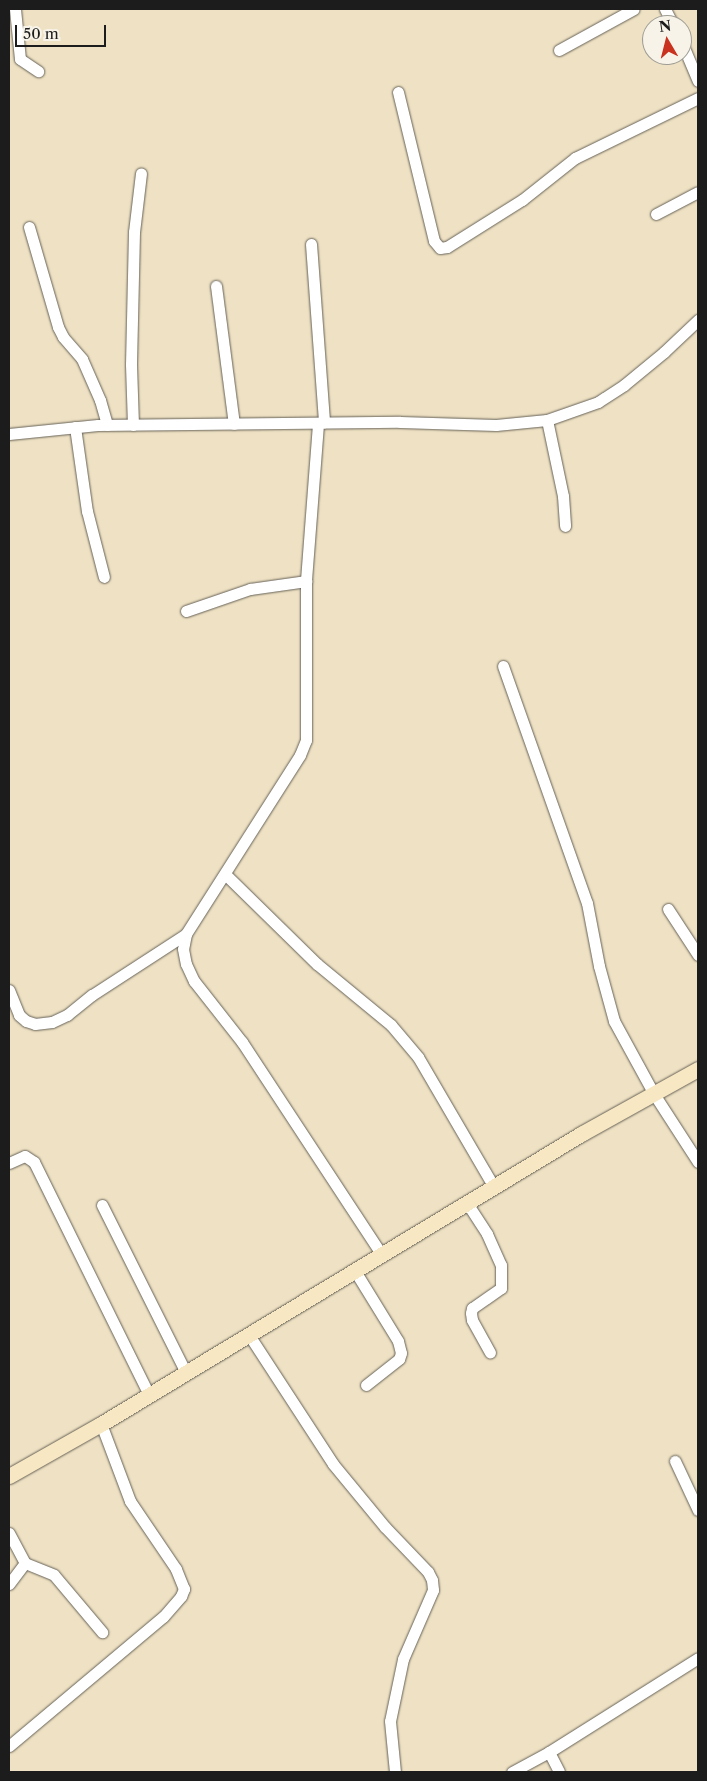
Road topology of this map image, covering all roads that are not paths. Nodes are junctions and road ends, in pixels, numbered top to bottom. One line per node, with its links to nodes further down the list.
1 (15, 9): 5 (street)
2 (634, 9): 3 (street)
3 (559, 50)
4 (691, 65): 6 (street)
5 (38, 70)
6 (698, 81)
7 (398, 92): 8 (street)
8 (698, 98)
9 (141, 173): 20 (street)
10 (698, 192): 11 (street)
11 (656, 214)
12 (29, 227): 19 (street)
13 (311, 244): 17 (street)
14 (216, 286): 18 (street)
15 (698, 320): 16 (street)
16 (547, 420): 17 (street); 23 (street)
17 (321, 423): 18 (street); 25 (street)
18 (234, 424): 20 (street)
19 (106, 425): 20 (street); 21 (street)
20 (133, 425)
21 (75, 427): 22 (street); 24 (street)
22 (9, 434)
23 (565, 526)
24 (104, 577)
25 (306, 581): 26 (street); 28 (street)
26 (186, 610)
27 (503, 666): 34 (street)
28 (225, 874): 30 (street); 37 (street)
29 (668, 909): 31 (street)
30 (186, 934): 32 (street); 40 (street)
31 (698, 954)
32 (9, 990)
33 (698, 1069): 34 (main road)
34 (654, 1094): 35 (street); 37 (main road)
35 (698, 1162)
36 (9, 1163): 46 (street)
37 (494, 1187): 38 (main road)
38 (467, 1203): 40 (main road); 43 (street)
39 (102, 1205): 44 (street)
40 (381, 1254): 41 (main road)
41 (354, 1271): 42 (main road); 45 (street)
42 (249, 1335): 44 (main road); 59 (street)
43 (490, 1352)
44 (186, 1373): 46 (main road)
45 (366, 1385)
46 (149, 1395): 47 (main road)
47 (101, 1424): 49 (main road); 56 (street)
48 (675, 1460): 50 (street)
49 (9, 1476)
50 (698, 1510)
51 (9, 1532): 52 (street)
52 (25, 1563): 53 (street); 54 (street)
53 (9, 1584)
54 (102, 1632)
55 (698, 1658): 57 (street)
56 (9, 1746)
57 (549, 1752): 58 (street); 60 (street)
58 (557, 1771)
59 (395, 1772)
60 (512, 1772)

